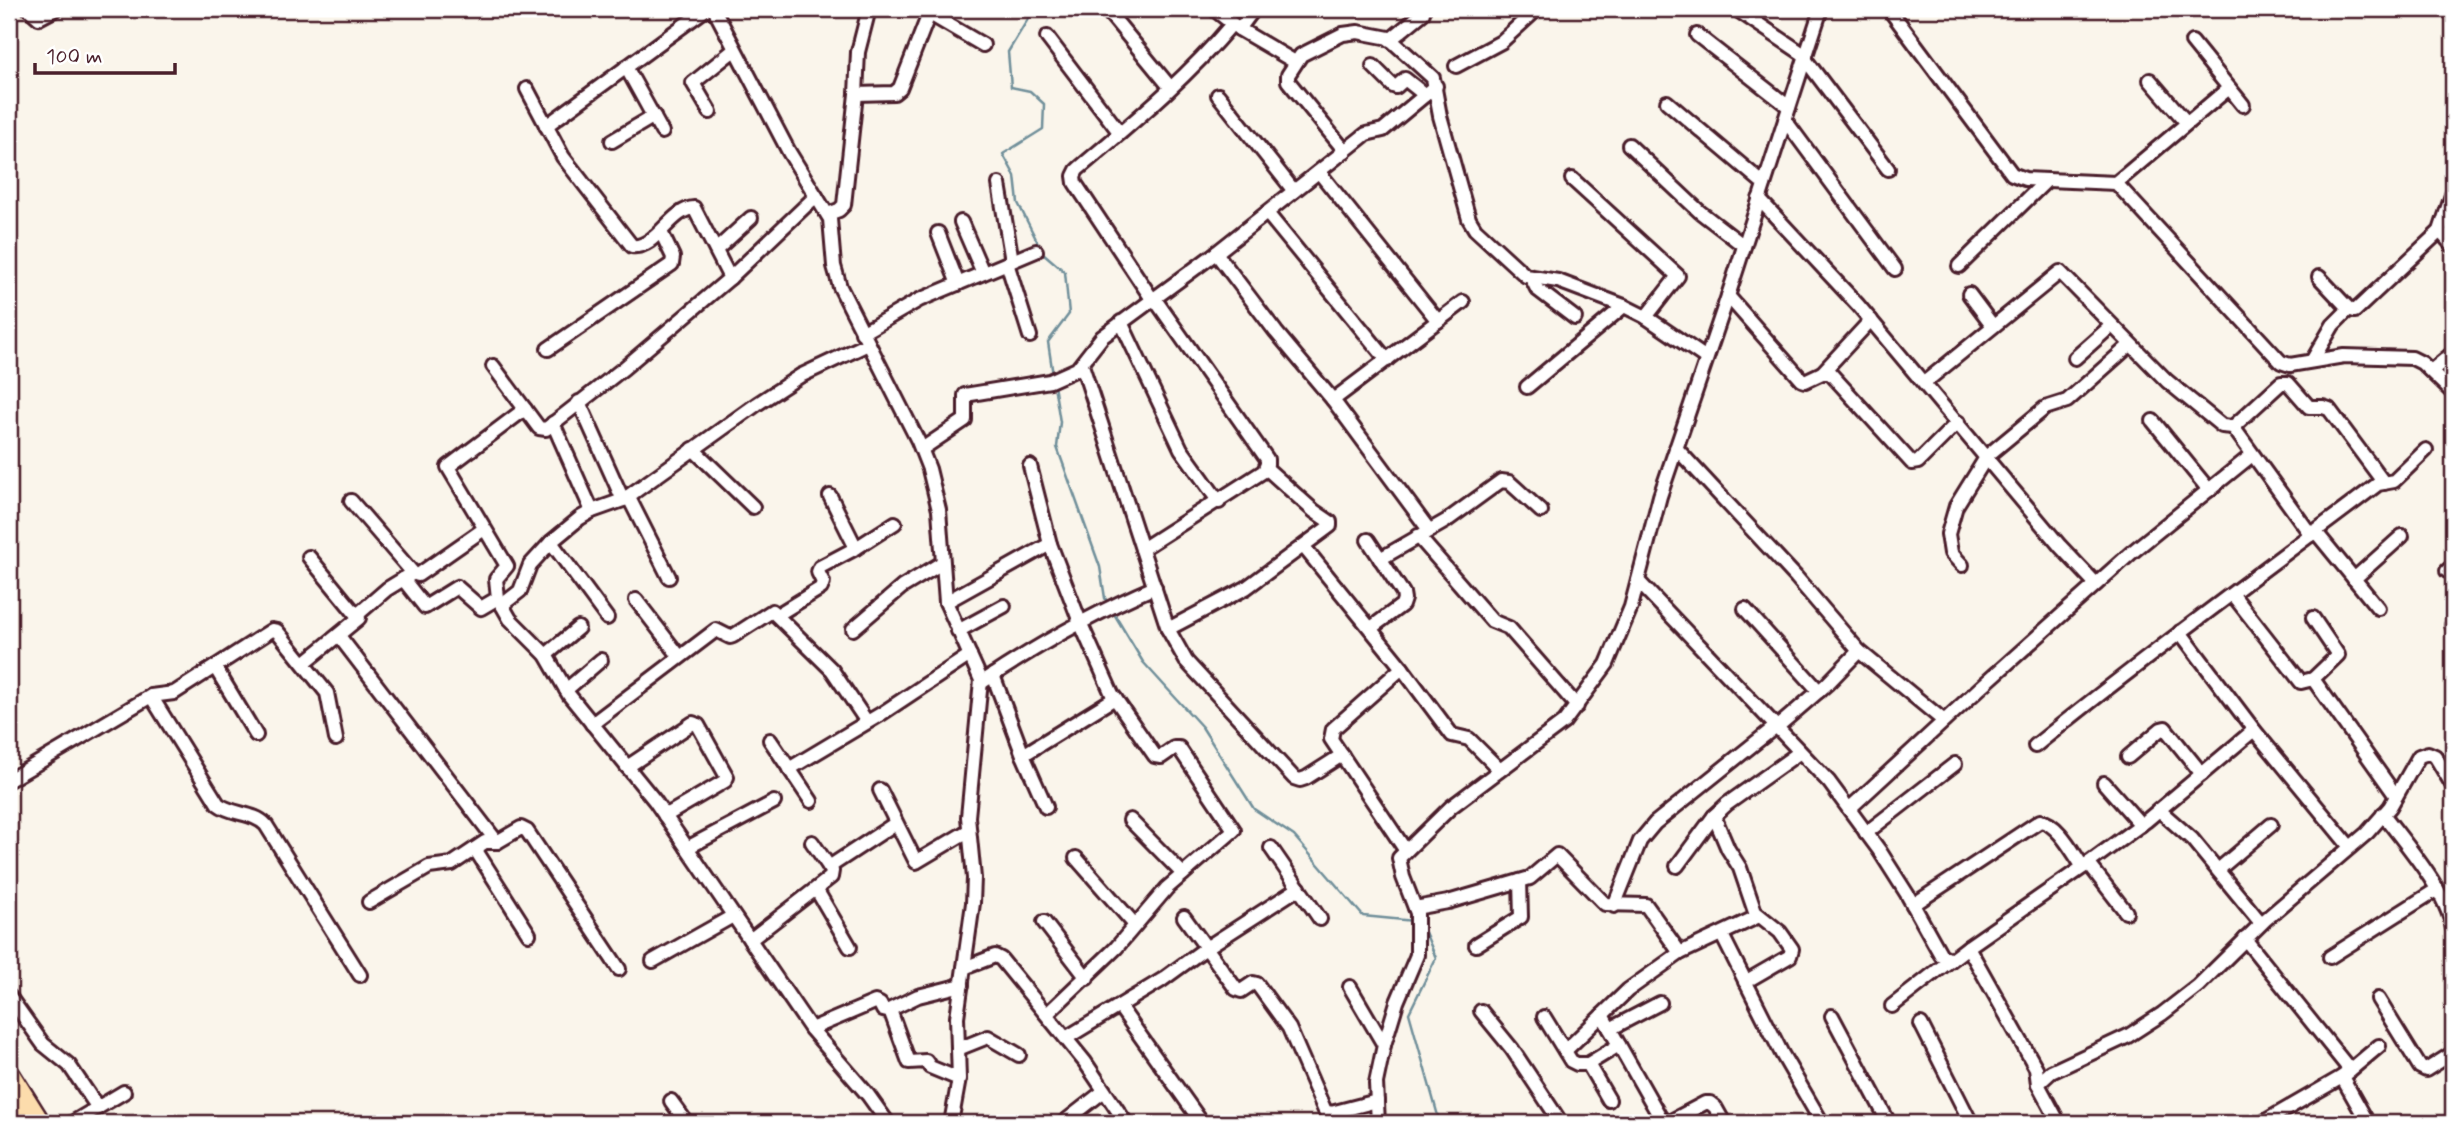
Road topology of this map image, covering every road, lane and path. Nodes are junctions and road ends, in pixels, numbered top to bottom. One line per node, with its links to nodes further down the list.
1 (29, 9): 2 (street)
2 (56, 9)
3 (706, 9): 26 (street)
4 (714, 9): 21 (street)
5 (869, 9): 32 (street)
6 (1106, 9): 28 (street)
7 (1214, 9): 15 (street)
8 (1254, 9): 15 (street)
9 (1536, 9): 25 (street)
10 (1735, 9): 22 (street)
11 (1889, 9): 50 (street)
12 (1817, 11): 22 (street)
13 (930, 12): 20 (street); 32 (street)
14 (1423, 13): 18 (street)
15 (1235, 26): 23 (street); 28 (street)
16 (1697, 35): 36 (street)
17 (1047, 37): 43 (street)
18 (1390, 40): 23 (street); 31 (street)
19 (2192, 42): 29 (street)
20 (983, 45)
21 (734, 50): 37 (street); 56 (street)
22 (1805, 58): 36 (street); 47 (street)
23 (1295, 62): 46 (street)
24 (1373, 66): 31 (street)
25 (1456, 66)
26 (626, 67): 38 (street); 41 (street)
27 (2150, 80): 40 (street)
28 (1170, 88): 43 (street)
29 (2229, 88): 35 (street); 40 (street)
30 (527, 89): 41 (street)
31 (1430, 90): 46 (street); 76 (street)
32 (856, 94): 59 (street)
33 (1217, 95): 54 (street)
34 (1667, 102): 53 (street)
35 (2243, 105)
36 (1789, 107): 39 (street)
37 (710, 111)
38 (653, 116): 42 (street); 44 (street)
39 (1785, 120): 53 (street); 72 (street)
40 (2187, 123): 51 (street)
41 (546, 126): 63 (street)
42 (662, 132)
43 (1120, 133): 80 (street)
44 (612, 141)
45 (1629, 145): 65 (street)
46 (1345, 151): 48 (street)
47 (1888, 169)
48 (1319, 172): 54 (street); 87 (street)
49 (1572, 179): 84 (street)
50 (2047, 180): 51 (street); 71 (street)
51 (2116, 183): 101 (street)
52 (999, 184): 70 (street)
53 (1764, 184): 57 (street)
54 (1294, 191): 58 (street)
55 (2453, 192): 62 (street)
56 (816, 196): 59 (street); 75 (street)
57 (1759, 199): 65 (street); 86 (street)
58 (1267, 213): 69 (street); 98 (street)
59 (828, 214): 92 (street)
60 (751, 218): 67 (street)
61 (961, 222): 73 (street)
62 (2440, 231): 66 (street); 83 (street)
63 (661, 232): 67 (street); 94 (street)
64 (938, 233): 77 (street)
65 (1744, 246): 79 (street)
66 (2453, 246)
67 (716, 250): 75 (street)
68 (1037, 251): 70 (street)
69 (1216, 253): 80 (street); 109 (street)
70 (1010, 262): 73 (street); 91 (street)
71 (1959, 266)
72 (1895, 268)
73 (983, 273): 77 (street)
74 (2319, 277): 83 (street)
75 (730, 278): 110 (street)
76 (1532, 279): 82 (street); 85 (street)
77 (958, 284): 92 (street)
78 (1969, 294): 89 (street)
79 (1728, 296): 96 (street); 104 (street)
80 (1153, 298): 88 (street); 123 (street)
81 (1463, 302): 87 (street)
82 (1624, 306): 84 (street); 107 (street)
83 (2349, 309): 99 (street)
84 (1646, 317): 96 (street)
85 (1575, 318)
86 (1871, 320): 104 (street); 106 (street)
87 (1438, 321): 98 (street)
88 (1121, 322): 100 (street); 129 (street)
89 (1993, 326): 90 (street); 106 (street)
90 (2111, 326): 93 (street); 97 (street)
91 (1030, 336)
92 (865, 338): 117 (street); 118 (street)
93 (2130, 345): 115 (street); 121 (street)
94 (548, 349)
95 (2453, 353): 103 (street)
96 (1706, 358): 116 (street)
97 (2075, 358)
98 (1387, 360): 109 (street)
99 (2312, 361): 101 (street); 103 (street)
100 (1082, 365): 118 (street); 143 (street)
101 (2288, 365): 105 (street)
102 (492, 366): 111 (street)
103 (2431, 371): 108 (street)
104 (1822, 373): 113 (street)
105 (2284, 382): 115 (street); 124 (street)
106 (1924, 383): 113 (street)
107 (1527, 387)
108 (2453, 393)
109 (1333, 400): 135 (street)
110 (579, 402): 114 (street); 127 (street)
111 (525, 409): 114 (street); 134 (street)
112 (2153, 421): 125 (street)
113 (1958, 422): 121 (street)
114 (553, 423): 131 (street)
115 (2232, 427): 120 (street)
116 (1676, 447): 151 (street); 173 (street)
117 (693, 449): 127 (street); 130 (street)
118 (922, 449): 146 (street)
119 (2426, 450): 124 (street)
120 (2252, 455): 125 (street); 136 (street)
121 (1987, 456): 147 (street); 152 (street)
122 (1030, 466): 140 (street)
123 (1266, 468): 129 (street); 141 (street)
124 (2384, 483): 136 (street)
125 (2209, 490): 152 (street)
126 (830, 496): 142 (street)
127 (625, 498): 131 (street); 149 (street)
128 (351, 501): 148 (street)
129 (1219, 502): 143 (street)
130 (752, 507)
131 (592, 511): 139 (street)
132 (1541, 511): 135 (street)
133 (895, 523): 142 (street)
134 (484, 528): 148 (street); 156 (street)
135 (1424, 533): 145 (street); 188 (street)
136 (2313, 533): 150 (street); 154 (street)
137 (2402, 536): 150 (street)
138 (1368, 540): 145 (street)
139 (551, 542): 156 (street); 163 (street)
140 (1050, 544): 157 (street); 165 (street)
141 (1304, 547): 167 (street); 169 (street)
142 (856, 548): 162 (street)
143 (1142, 549): 153 (street)
144 (309, 557): 161 (street)
145 (1380, 559): 167 (street)
146 (942, 563): 157 (street); 168 (street)
147 (1962, 565)
148 (408, 576): 156 (street); 161 (street)
149 (669, 577)
150 (2354, 579): 159 (street)
151 (1638, 581): 188 (street); 192 (street)
152 (2096, 584): 189 (street)
153 (1155, 587): 165 (street); 169 (street)
154 (2232, 595): 171 (street); 182 (street)
155 (636, 600): 176 (street)
156 (500, 601): 175 (street)
157 (946, 602): 170 (street)
158 (1004, 606): 170 (street)
159 (2378, 608)
160 (1745, 609): 185 (street)
161 (357, 615): 172 (street)
162 (778, 615): 176 (street); 190 (street)
163 (607, 618)
164 (2313, 618): 182 (street)
165 (1080, 622): 181 (street); 187 (street)
166 (578, 628): 175 (street)
167 (1371, 628): 180 (street)
168 (853, 629)
169 (1168, 629): 200 (street)
170 (958, 631): 174 (street)
171 (2180, 632): 193 (street); 197 (street)
172 (340, 636): 178 (street); 226 (street)
173 (1858, 651): 185 (street); 189 (street)
174 (970, 654): 183 (street); 190 (street)
175 (546, 655): 184 (street)
176 (680, 657): 191 (street)
177 (601, 660): 184 (street)
178 (304, 663): 179 (street); 195 (street)
179 (215, 667): 186 (street); 194 (street)
180 (1402, 668): 200 (street); 205 (street)
181 (993, 675): 183 (street); 199 (street)
182 (2313, 679): 211 (street)
183 (981, 684): 224 (street)
184 (566, 690): 191 (street)
185 (1819, 691): 192 (street)
186 (151, 696): 207 (street); 270 (street)
187 (1115, 698): 199 (street); 238 (street)
188 (1577, 706): 205 (street)
189 (1944, 720): 215 (street)
190 (867, 722): 204 (street)
191 (592, 724): 203 (street)
192 (1775, 728): 198 (street); 245 (street)
193 (2253, 730): 206 (street); 228 (street)
194 (256, 735)
195 (336, 738)
196 (770, 740): 204 (street)
197 (2035, 746)
198 (1800, 752): 215 (street); 219 (street)
199 (1023, 755): 214 (street)
200 (1342, 755): 232 (street)
201 (2128, 757): 206 (street)
202 (1955, 764): 225 (street)
203 (627, 767): 218 (street); 218 (street)
204 (789, 768): 212 (street)
205 (1500, 771): 232 (street)
206 (2202, 774): 216 (street)
207 (9, 780)
208 (2104, 783): 222 (street)
209 (2453, 786): 211 (street)
210 (880, 790): 221 (street)
211 (2396, 796): 217 (street)
212 (811, 801)
213 (775, 802): 229 (street)
214 (1046, 807)
215 (1849, 809): 225 (street)
216 (2159, 810): 222 (street); 237 (street)
217 (2384, 814): 228 (street); 242 (street)
218 (665, 816): 229 (street)
219 (1714, 816): 235 (street); 249 (street)
220 (1130, 820): 238 (street)
221 (896, 823): 224 (street); 236 (street)
222 (2141, 824): 234 (street)
223 (2271, 825): 237 (street)
224 (968, 831): 268 (street)
225 (1866, 832): 244 (street)
226 (497, 842): 231 (street); 269 (street)
227 (812, 842): 236 (street)
228 (2350, 847): 253 (street)
229 (687, 848): 248 (street)
230 (1271, 848): 240 (street)
231 (475, 849): 243 (street); 256 (street)
232 (1406, 851): 246 (street)
233 (1076, 858): 254 (street)
234 (2086, 865): 244 (street); 247 (street); 262 (street)
235 (1677, 866)
236 (829, 867): 241 (street)
237 (2218, 870): 253 (street)
238 (1182, 874): 254 (street)
239 (1520, 881): 245 (street); 246 (street); 260 (street)
240 (1299, 888): 251 (street); 263 (street)
241 (816, 889): 259 (street); 261 (street)
242 (2437, 890): 255 (street); 265 (street)
243 (369, 902)
244 (1913, 905): 266 (street)
245 (1614, 906): 264 (street)
246 (1416, 911): 290 (street)
247 (2126, 912)
248 (733, 916): 259 (street); 267 (street)
249 (1759, 916): 257 (street); 272 (street)
250 (1184, 917): 263 (street)
251 (1320, 919)
252 (1044, 922): 271 (street)
253 (2261, 923): 258 (street)
254 (1135, 925): 271 (street)
255 (2453, 928)
256 (529, 934)
257 (1722, 935): 264 (street); 272 (street)
258 (2245, 939): 299 (street); 301 (street)
259 (750, 940): 287 (street)
260 (1476, 945)
261 (850, 947)
262 (1968, 947): 266 (street); 301 (street)
263 (1206, 948): 278 (street); 307 (street)
264 (1680, 953): 283 (street)
265 (2330, 957)
266 (1951, 960): 279 (street)
267 (653, 961)
268 (964, 968): 273 (street); 282 (street)
269 (619, 969)
270 (360, 975)
271 (1087, 978): 282 (street)
272 (1745, 982): 321 (street)
273 (962, 985): 280 (street); 293 (street)
274 (1350, 987): 290 (street)
275 (9, 996): 308 (street)
276 (2378, 999): 295 (street)
277 (1660, 1003): 288 (street)
278 (1119, 1006): 289 (street); 317 (street)
279 (1892, 1006)
280 (890, 1010): 287 (street); 300 (street)
281 (1481, 1011): 319 (street)
282 (1047, 1014): 289 (street)
283 (1602, 1015): 288 (street); 294 (street)
284 (1832, 1016): 322 (street)
285 (1544, 1017): 294 (street)
286 (1922, 1024): 323 (street)
287 (810, 1028): 313 (street)
288 (1610, 1029): 291 (street)
289 (1066, 1038): 302 (street)
290 (1384, 1045): 307 (street)
291 (1619, 1045): 297 (street); 320 (street)
292 (2379, 1046): 299 (street)
293 (958, 1049): 296 (street); 300 (street)
294 (1565, 1051): 297 (street)
295 (2453, 1053)
296 (1019, 1055)
297 (1588, 1064): 305 (street)
298 (9, 1072): 310 (highway)
299 (2346, 1074): 325 (street); 326 (street)
300 (958, 1079): 314 (street)
301 (2038, 1084): 324 (street)
302 (1104, 1091): 315 (street); 316 (street)
303 (124, 1092): 308 (street)
304 (9, 1097): 309 (highway)
305 (1609, 1100)
306 (671, 1101): 312 (street)
307 (1377, 1101): 318 (street)
308 (98, 1108): 311 (street)
309 (25, 1123)
310 (41, 1123)
311 (72, 1123)
312 (687, 1123)
313 (888, 1123)
314 (951, 1123)
315 (1063, 1123)
316 (1126, 1123)
317 (1202, 1123)
318 (1378, 1123)
319 (1561, 1123)
320 (1724, 1123)
321 (1822, 1123)
322 (1889, 1123)
323 (1971, 1123)
324 (2059, 1123)
325 (2262, 1123)
326 (2368, 1123)

